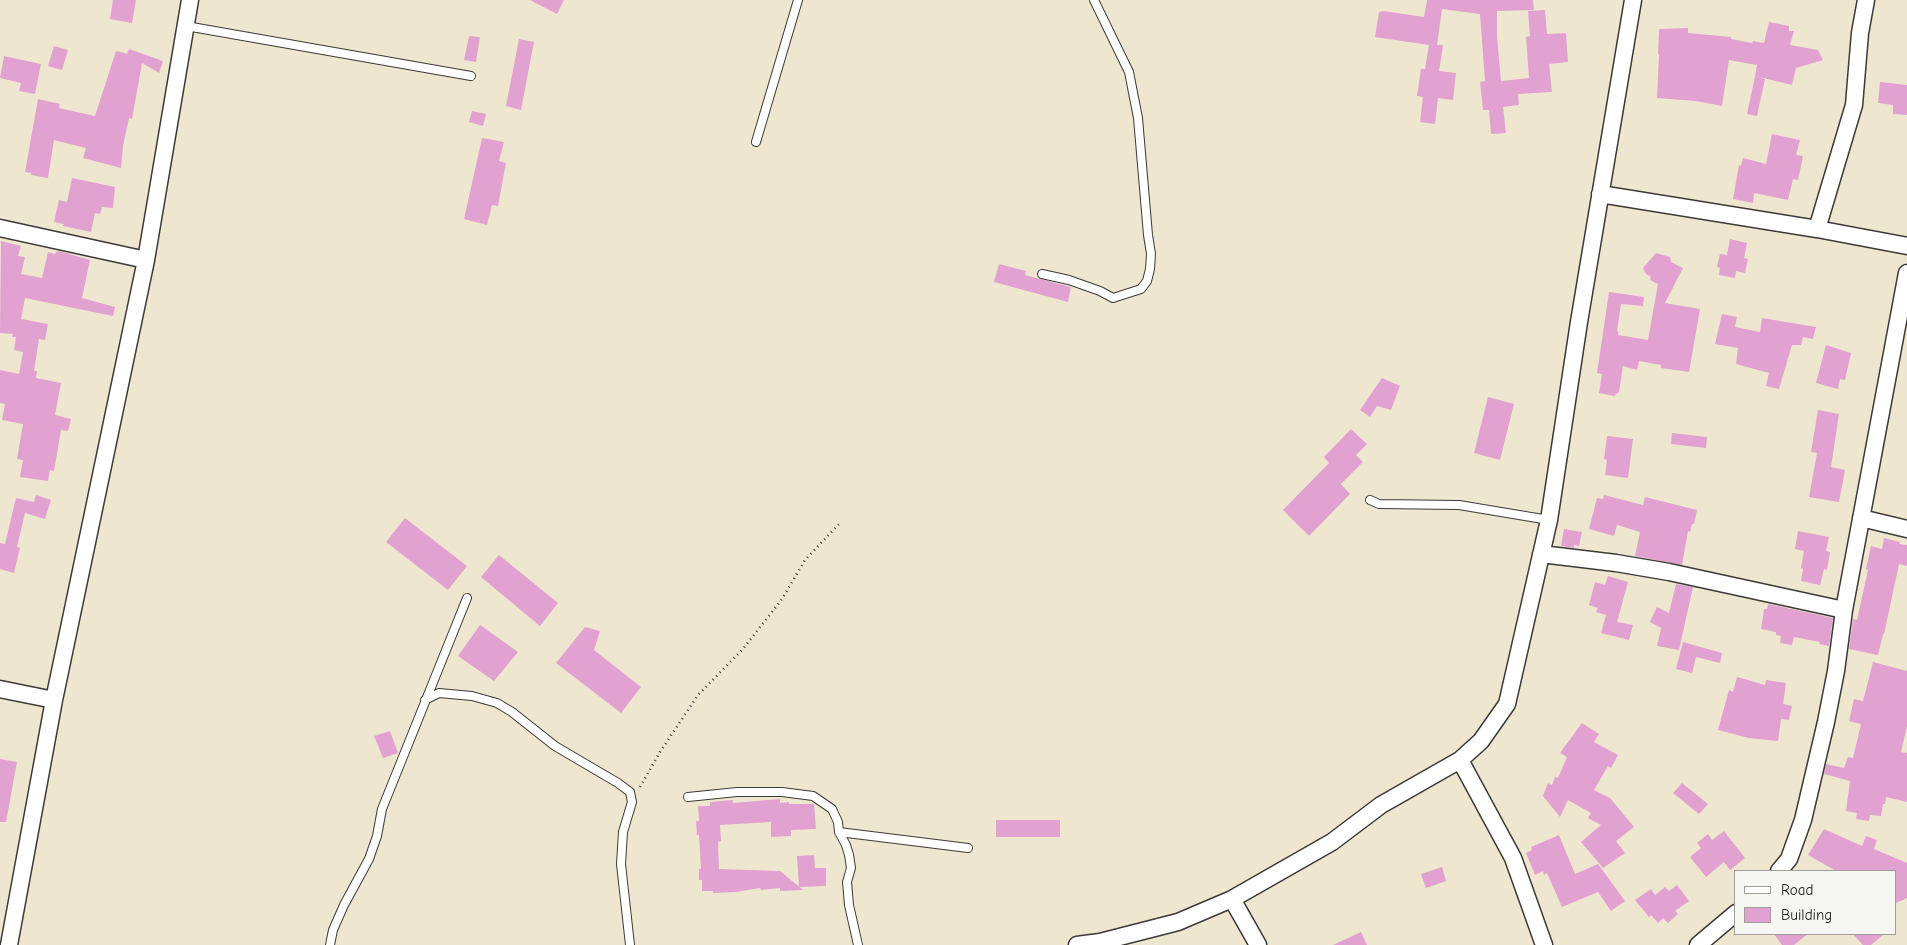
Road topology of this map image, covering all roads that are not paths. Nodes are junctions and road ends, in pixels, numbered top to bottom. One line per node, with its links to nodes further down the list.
1 (190, 0): 6 (street)
2 (798, 0): 8 (lane)
3 (1094, 0): 15 (lane)
4 (1633, 0): 9 (street)
5 (1866, 0): 11 (street)
6 (186, 26): 7 (lane); 13 (street)
7 (471, 76)
8 (756, 142)
9 (1600, 194): 11 (street); 18 (street)
10 (0, 228): 13 (street)
11 (1817, 229): 12 (street)
12 (1907, 246)
13 (146, 260): 24 (street)
14 (1907, 273): 17 (street)
15 (1042, 274)
16 (1370, 500): 18 (lane)
17 (1861, 518): 19 (street); 22 (street)
18 (1549, 520): 20 (street)
19 (1907, 529)
20 (1541, 554): 22 (street); 26 (street)
21 (466, 598): 25 (lane)
22 (1844, 610): 30 (street)
23 (0, 689): 24 (street)
24 (54, 700): 33 (street)
25 (425, 700): 34 (lane); 35 (lane)
26 (1460, 760): 31 (street); 39 (street)
27 (688, 797): 28 (lane)
28 (839, 832): 29 (lane); 36 (lane)
29 (968, 848)
30 (1780, 870)
31 (1232, 899): 37 (street); 38 (street)
32 (1734, 915): 40 (street)
33 (9, 945)
34 (330, 945)
35 (630, 945)
36 (858, 945)
37 (1077, 945)
38 (1258, 945)
39 (1544, 945)
40 (1698, 945)

